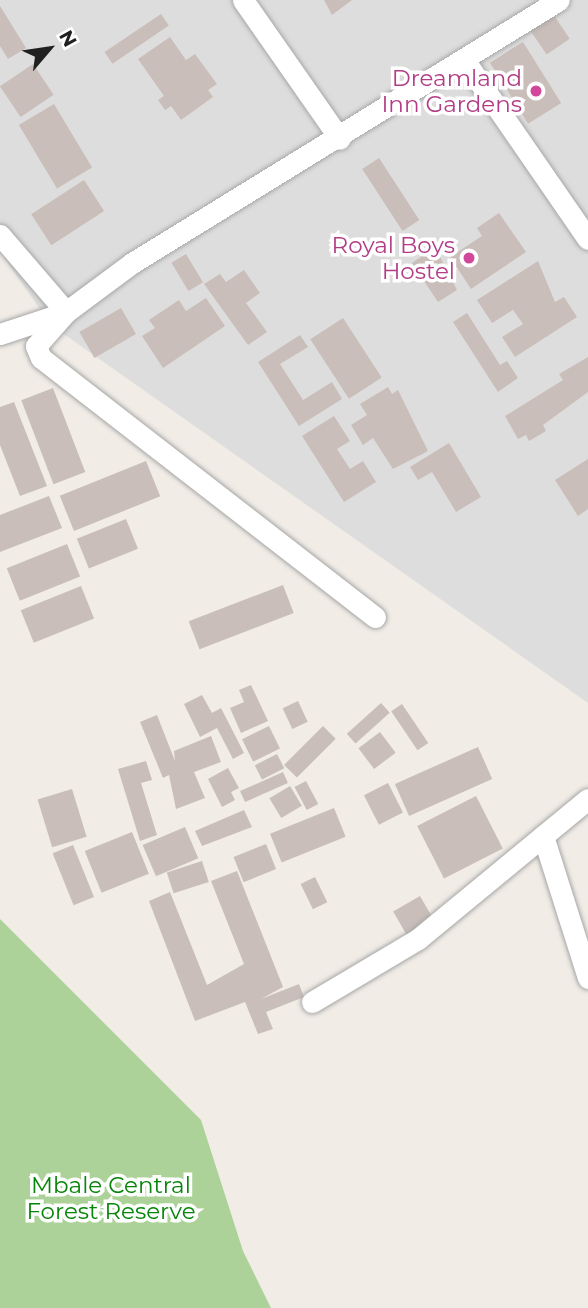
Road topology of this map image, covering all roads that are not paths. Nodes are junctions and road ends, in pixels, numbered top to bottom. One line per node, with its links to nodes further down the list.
1 (243, 0): 4 (street)
2 (559, 0): 3 (street)
3 (464, 61): 4 (street); 6 (street)
4 (340, 139): 7 (street)
5 (0, 235): 7 (street)
6 (588, 239)
7 (66, 312): 8 (street); 9 (street)
8 (0, 334)
9 (375, 617)
10 (588, 799): 11 (street)
11 (543, 836): 12 (street); 13 (street)
12 (588, 978)
13 (312, 1002)

